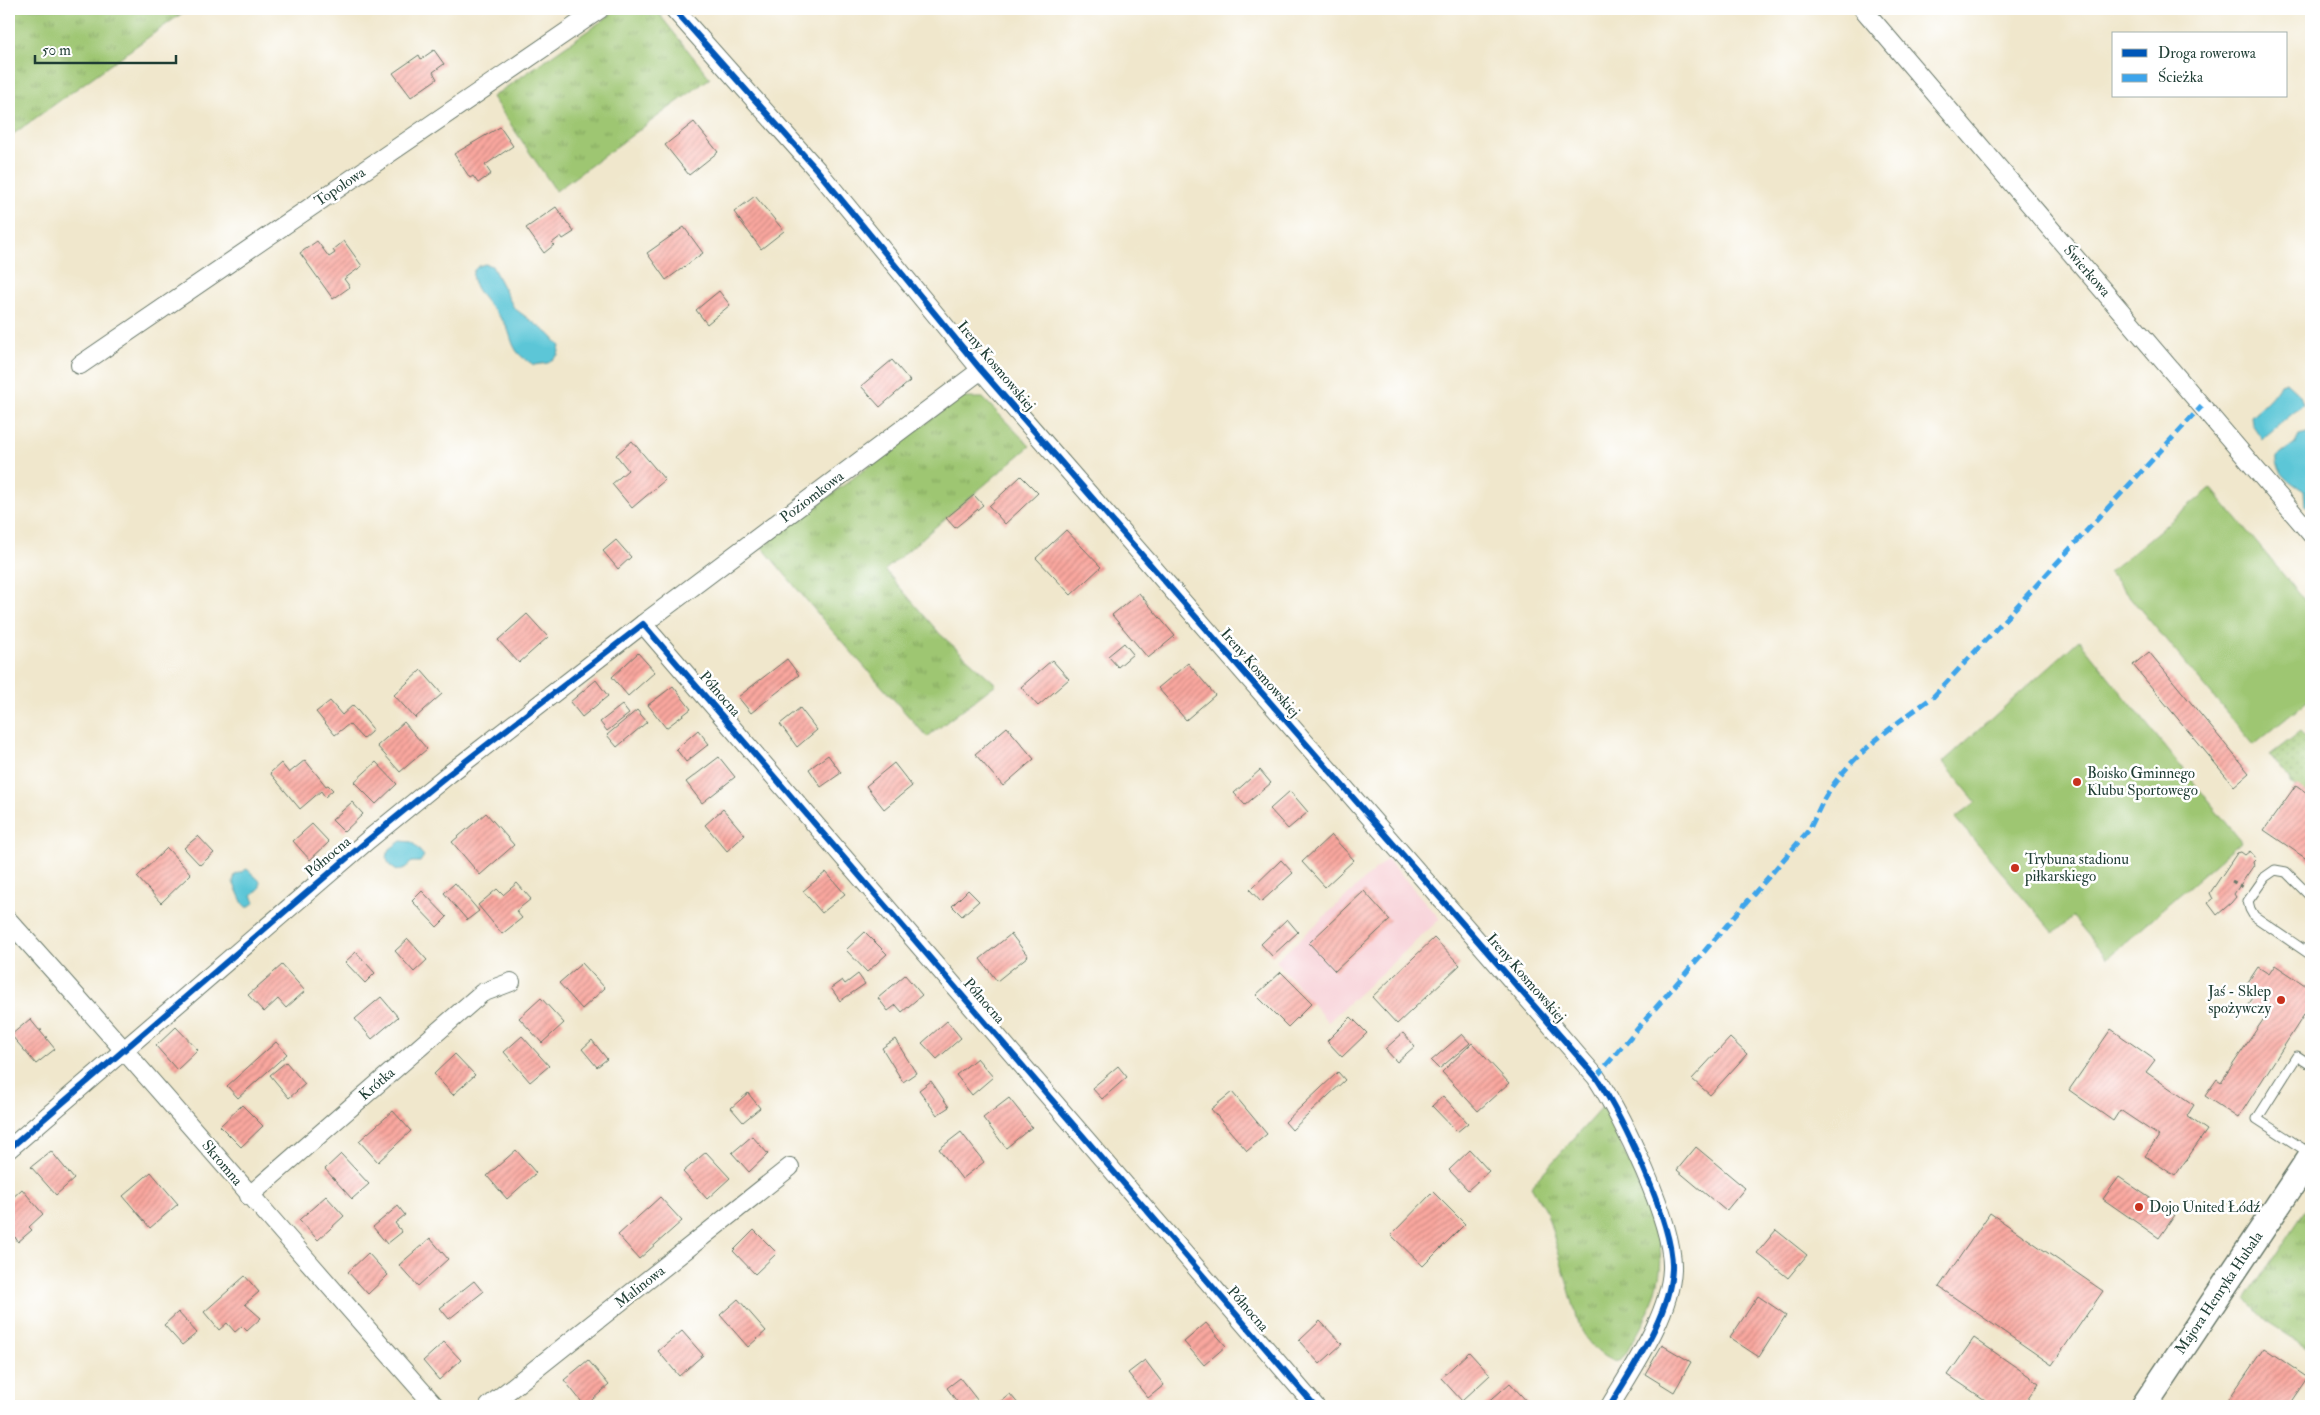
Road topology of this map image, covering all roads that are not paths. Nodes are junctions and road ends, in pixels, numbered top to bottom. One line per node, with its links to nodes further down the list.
1 (600, 9): 4 (street, Topolowa)
2 (674, 9): 5 (street, Ireny Kosmowskiej)
3 (1863, 9): 6 (street, Świerkowa)
4 (80, 365)
5 (981, 370): 7 (street, Poziomkowa); 21 (street, Ireny Kosmowskiej)
6 (2311, 534)
7 (644, 624): 12 (street, Północna); 20 (street, Północna)
8 (2311, 897): 10 (lane)
9 (9, 920): 12 (street, Skromna)
10 (2311, 955)
11 (511, 982): 17 (street, Krótka)
12 (124, 1048): 14 (street, Północna); 17 (street, Skromna)
13 (2311, 1065): 15 (lane)
14 (9, 1149)
15 (2311, 1155): 22 (main road, Majora Henryka Hubala)
16 (790, 1167): 19 (street, Malinowa)
17 (249, 1196): 18 (street, Skromna)
18 (435, 1406)
19 (489, 1406)
20 (1315, 1406)
21 (1610, 1406)
22 (2144, 1406)

